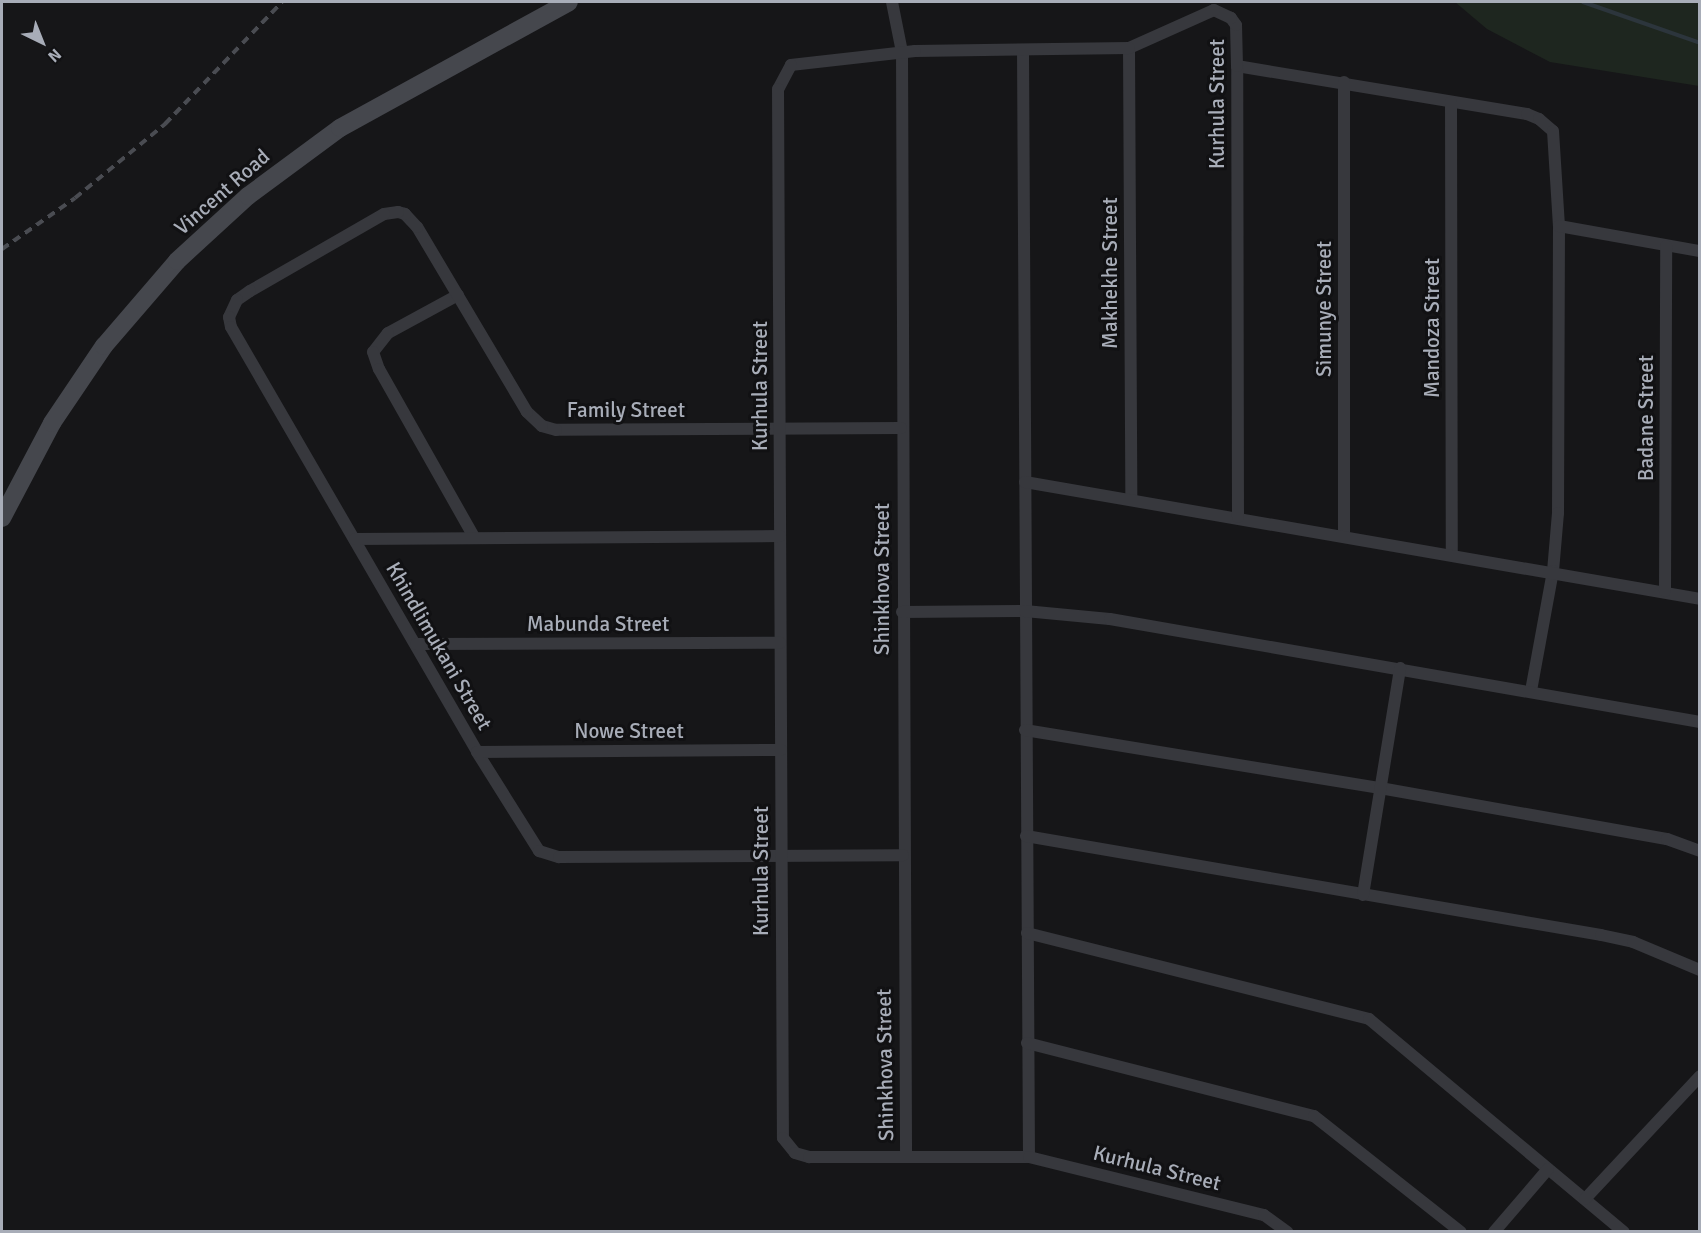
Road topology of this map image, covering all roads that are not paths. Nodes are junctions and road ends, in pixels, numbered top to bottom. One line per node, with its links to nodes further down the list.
1 (568, 2): 18 (main road, Vincent Road)
2 (892, 2): 5 (street, Shinkhova Street)
3 (1129, 48): 4 (street, Kurhula Street); 6 (street, Kurhula Street); 17 (street, Makhekhe Street)
4 (1023, 50): 5 (street, Kurhula Street); 16 (street)
5 (902, 52): 14 (street, Shinkhova Street); 15 (street, Kurhula Street)
6 (1237, 66): 7 (street); 19 (street, Kurhula Street)
7 (1344, 82): 8 (street); 21 (street, Simunye Street)
8 (1451, 102): 10 (street); 24 (street, Mandoza Street)
9 (398, 212): 13 (street, Family Street); 23 (street, Khindlimukani Street)
10 (1559, 226): 11 (street); 25 (street)
11 (1665, 246): 12 (street); 26 (street, Badane Street)
12 (1700, 251)
13 (458, 295): 15 (street, Family Street); 20 (street)
14 (901, 428): 15 (street, Family Street); 29 (street, Shinkhova Street)
15 (779, 429): 22 (street, Kurhula Street)
16 (1025, 482): 17 (street); 28 (street)
17 (1131, 498): 19 (street)
18 (2, 518)
19 (1238, 518): 21 (street)
20 (473, 535): 22 (street); 23 (street)
21 (1344, 535): 24 (street)
22 (780, 536): 30 (street, Kurhula Street)
23 (355, 539): 31 (street, Khindlimukani Street)
24 (1452, 553): 25 (street)
25 (1553, 571): 26 (street); 33 (street)
26 (1665, 591): 27 (street)
27 (1700, 598)
28 (1025, 611): 29 (street); 32 (street); 35 (street)
29 (902, 612): 42 (street, Shinkhova Street)
30 (780, 643): 31 (street, Mabunda Street); 36 (street, Kurhula Street)
31 (416, 644): 37 (street, Khindlimukani Street)
32 (1400, 668): 33 (street); 38 (street)
33 (1531, 691): 34 (street)
34 (1700, 722)
35 (1025, 730): 38 (street); 39 (street)
36 (781, 750): 37 (street, Nowe Street); 41 (street, Kurhula Street)
37 (477, 752): 41 (street, Khindlimukani Street)
38 (1380, 788): 40 (street); 43 (street)
39 (1026, 836): 43 (street); 44 (street)
40 (1700, 850)
41 (780, 855): 42 (street, Khindlimukani Street); 48 (street, Kurhula Street)
42 (903, 855): 48 (street, Shinkhova Street)
43 (1363, 895): 45 (street)
44 (1027, 933): 46 (street); 50 (street)
45 (1700, 970)
46 (1027, 1043): 49 (street); 53 (street)
47 (1700, 1076): 51 (street)
48 (906, 1157): 49 (street, Kurhula Street)
49 (1029, 1157): 52 (street, Kurhula Street)
50 (1548, 1169): 51 (street); 54 (street)
51 (1585, 1199): 55 (street)
52 (1287, 1232)
53 (1461, 1232)
54 (1494, 1232)
55 (1623, 1232)

